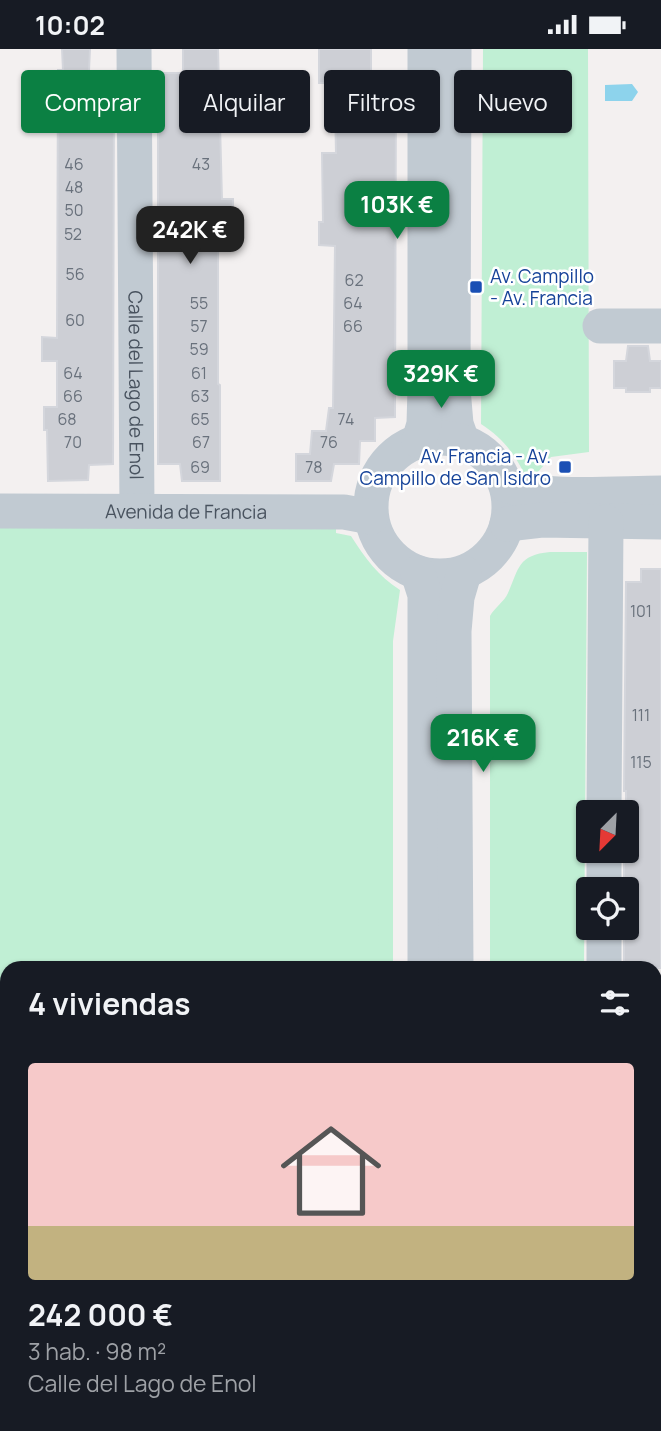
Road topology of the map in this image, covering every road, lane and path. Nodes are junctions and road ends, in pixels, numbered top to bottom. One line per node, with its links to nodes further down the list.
1 (134, 49): 11 (street, Calle del Lago de Enol)
2 (425, 49): 6 (street)
3 (454, 49): 7 (street)
4 (600, 326): 5 (street)
5 (661, 327)
6 (419, 441): 7 (street); 12 (street)
7 (462, 441): 8 (street)
8 (506, 485): 9 (street); 15 (street)
9 (661, 493)
10 (0, 511): 11 (street, Avenida de Francia)
11 (137, 512): 12 (street, Avenida de Francia)
12 (371, 516): 17 (street)
13 (606, 522): 14 (street); 15 (street); 18 (street)
14 (661, 522)
15 (507, 524): 16 (street)
16 (464, 572): 17 (street); 21 (street)
17 (418, 573): 20 (street)
18 (604, 800)
19 (604, 940): 22 (street)
20 (425, 961)
21 (456, 961)
22 (604, 961)

